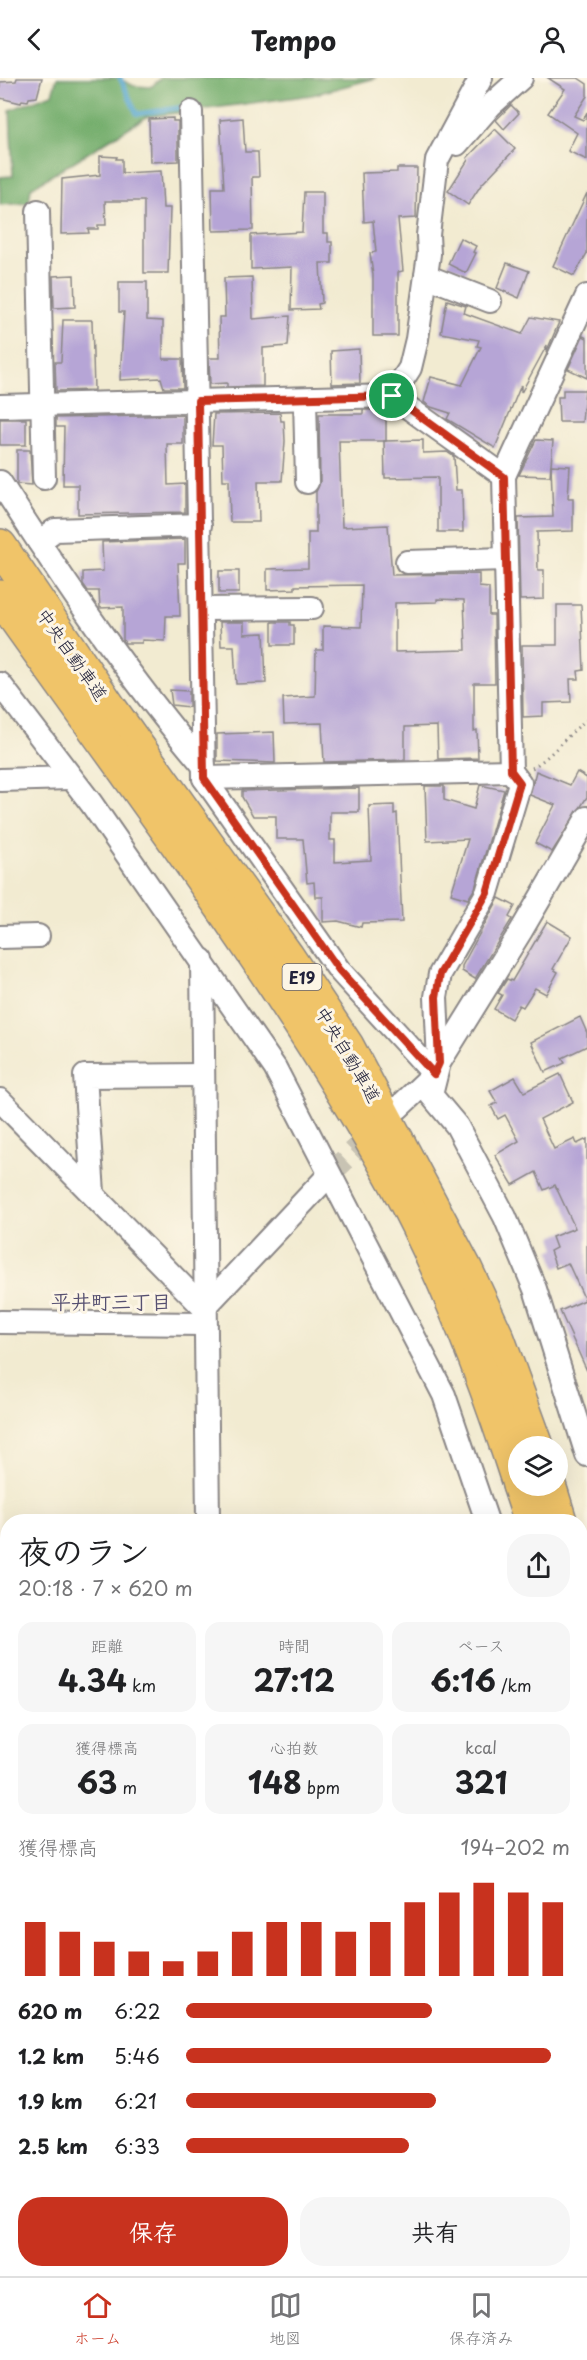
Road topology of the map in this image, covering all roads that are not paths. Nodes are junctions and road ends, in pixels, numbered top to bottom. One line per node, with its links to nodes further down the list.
1 (481, 78): 4 (street)
2 (521, 78): 4 (street)
3 (191, 112): 11 (street)
4 (437, 160): 6 (street)
5 (38, 211): 12 (street)
6 (426, 276): 8 (street); 9 (street)
7 (587, 296): 14 (street)
8 (490, 301)
9 (392, 396): 10 (street); 14 (street)
10 (305, 399): 11 (street); 17 (street)
11 (198, 401): 12 (street); 18 (street)
12 (42, 405): 13 (street); 15 (street)
13 (0, 406)
14 (504, 477): 21 (street)
15 (44, 478)
16 (0, 482): 19 (street)
17 (307, 482)
18 (200, 525): 19 (street); 25 (street)
19 (39, 542): 28 (street)
20 (0, 546): 44 (highway, 中央自動車道 / E19)
21 (505, 559): 22 (street); 27 (street)
22 (407, 562)
23 (0, 597): 45 (highway, 中央自動車道 / E19)
24 (312, 608): 25 (street)
25 (202, 609): 28 (street)
26 (0, 684): 29 (street)
27 (511, 771): 28 (street); 35 (street)
28 (204, 772): 35 (street)
29 (70, 778): 30 (street); 34 (street)
30 (0, 780)
31 (587, 818): 35 (street)
32 (38, 936): 33 (street)
33 (0, 937)
34 (202, 960): 36 (street); 39 (street)
35 (436, 1068): 38 (street); 43 (street)
36 (203, 1075): 40 (street); 41 (street)
37 (0, 1100): 40 (street)
38 (398, 1108)
39 (329, 1175): 41 (street); 50 (street)
40 (93, 1193): 41 (street)
41 (204, 1316): 42 (street); 49 (street)
42 (0, 1322)
43 (577, 1391): 46 (street)
44 (533, 1436)
45 (508, 1450)
46 (587, 1455)
47 (523, 1496): 51 (highway, 中央自動車道 / E19)
48 (552, 1496): 52 (highway)
49 (208, 1514)
50 (485, 1514)
51 (529, 1514)
52 (558, 1514)

